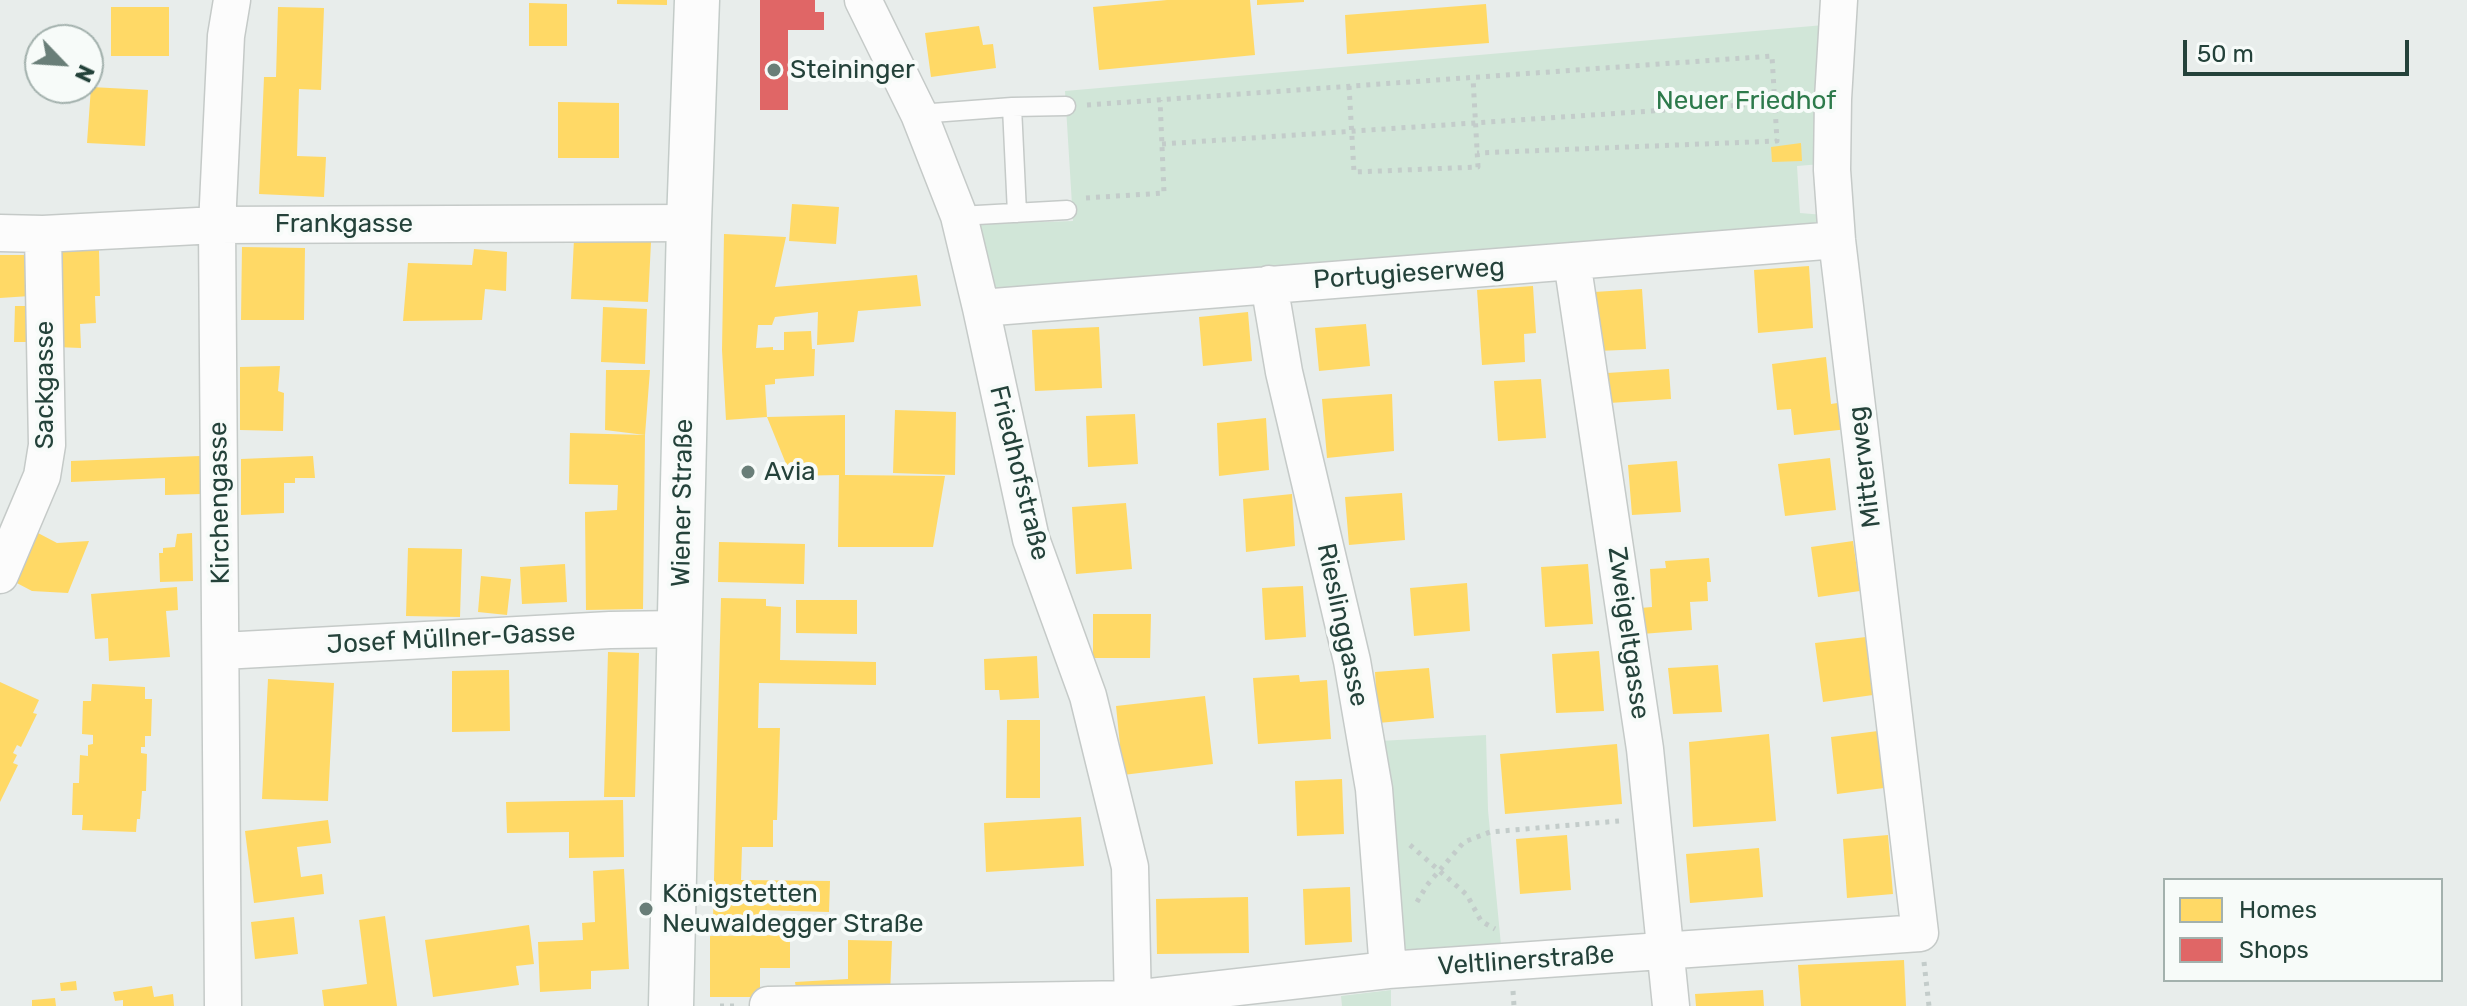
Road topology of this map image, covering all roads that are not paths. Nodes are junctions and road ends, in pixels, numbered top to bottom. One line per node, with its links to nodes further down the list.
1 (232, 0): 12 (street, Kirchengasse)
2 (697, 0): 11 (main road, Wiener Straße)
3 (863, 0): 7 (street, Friedhofstraße)
4 (1839, 0): 15 (street, Mitterweg)
5 (1066, 106): 6 (lane)
6 (1012, 107): 7 (lane); 9 (lane)
7 (919, 114): 10 (street, Friedhofstraße)
8 (1074, 204): 9 (lane)
9 (1017, 213): 10 (lane)
10 (959, 216): 18 (street, Friedhofstraße)
11 (689, 223): 12 (street, Frankgasse); 20 (main road, Wiener Straße)
12 (217, 225): 14 (street, Frankgasse); 21 (street, Kirchengasse)
13 (0, 233): 14 (street, Frankgasse)
14 (43, 234): 19 (street, Sackgasse)
15 (1837, 240): 16 (street, Portugieserweg); 22 (street, Mitterweg)
16 (1572, 261): 17 (street, Portugieserweg); 23 (street, Zweigeltgasse)
17 (1269, 284): 18 (street, Portugieserweg); 24 (street, Rieslinggasse)
18 (981, 308): 25 (street, Friedhofstraße)
19 (0, 575)
20 (681, 629): 21 (street, Josef Müllner-Gasse); 28 (main road, Wiener Straße)
21 (222, 651): 27 (street, Kirchengasse)
22 (1920, 933): 23 (street, Veltlinerstraße)
23 (1667, 951): 24 (street, Veltlinerstraße); 29 (street, Zweigeltgasse)
24 (1387, 961): 25 (street, Veltlinerstraße)
25 (1133, 1003): 26 (street, Veltlinerstraße)
26 (768, 1005)
27 (223, 1006)
28 (671, 1006)
29 (1671, 1006)

